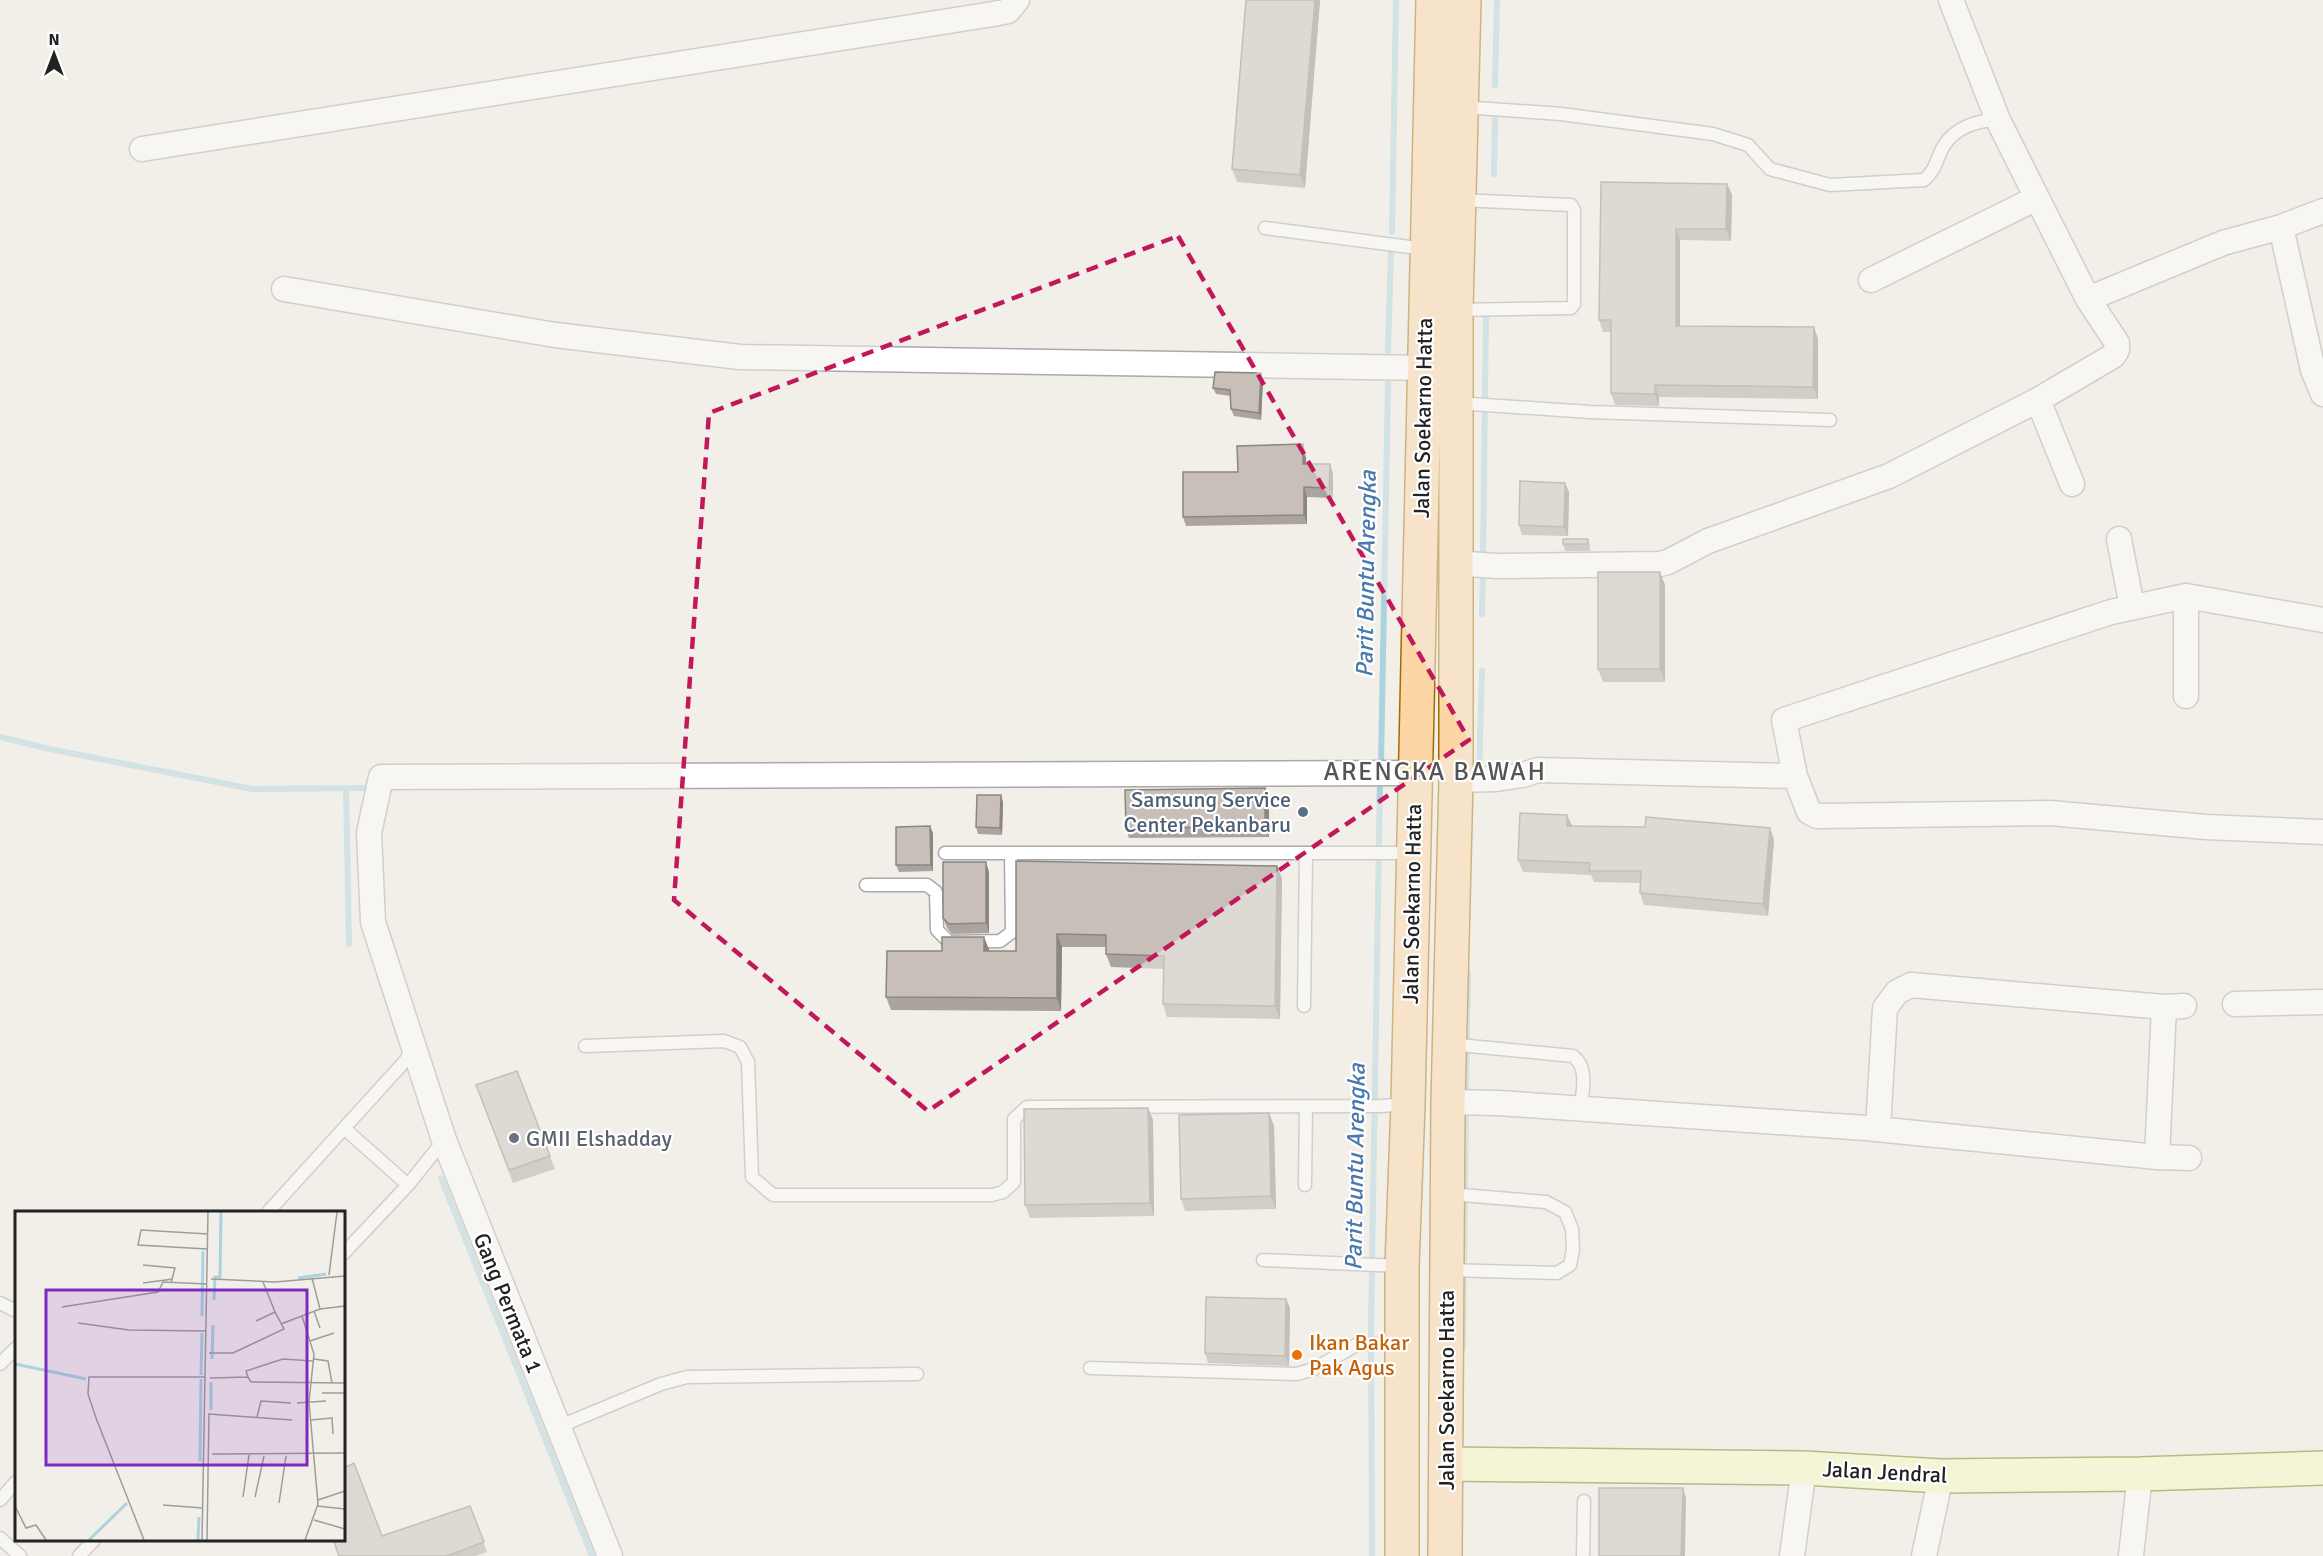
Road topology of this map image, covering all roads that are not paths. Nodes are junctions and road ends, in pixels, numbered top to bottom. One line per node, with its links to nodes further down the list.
1 (1017, 0): 7 (street)
2 (1433, 0): 13 (main road, Jalan Soekarno Hatta)
3 (1464, 0): 5 (main road, Jalan Soekarno Hatta)
4 (1951, 0): 6 (street)
5 (1461, 106): 6 (lane); 9 (main road, Jalan Soekarno Hatta)
6 (1998, 120): 8 (street)
7 (141, 149)
8 (2037, 198): 14 (street); 16 (street)
9 (1459, 200): 17 (main road, Jalan Soekarno Hatta); 17 (lane)
10 (2323, 211): 11 (street)
11 (2281, 227): 16 (street); 19 (street)
12 (1265, 228): 13 (lane)
13 (1427, 249): 18 (main road, Jalan Soekarno Hatta)
14 (1871, 280)
15 (284, 289): 18 (street)
16 (2088, 299): 20 (street)
17 (1456, 310): 21 (main road, Jalan Soekarno Hatta)
18 (1425, 368): 30 (main road, Jalan Soekarno Hatta)
19 (2323, 394)
20 (2038, 400): 23 (street); 25 (street)
21 (1460, 404): 22 (lane); 25 (main road, Jalan Soekarno Hatta)
22 (1830, 420)
23 (2072, 484)
24 (2119, 539): 27 (street)
25 (1462, 564): 32 (main road, Jalan Soekarno Hatta)
26 (2186, 596): 27 (street); 28 (street); 29 (street)
27 (2122, 609): 31 (street)
28 (2323, 620)
29 (2186, 696)
30 (1414, 772): 36 (main road, Jalan Soekarno Hatta); 44 (street, Gang Permata 1)
31 (1795, 776): 32 (street); 33 (street)
32 (1465, 780): 42 (main road, Jalan Soekarno Hatta)
33 (2323, 832)
34 (945, 853): 35 (lane)
35 (1011, 853): 37 (lane); 38 (lane)
36 (1400, 853): 37 (lane); 46 (main road, Jalan Soekarno Hatta)
37 (1306, 854): 41 (lane)
38 (866, 885)
39 (2323, 1002): 40 (street)
40 (2235, 1004)
41 (1304, 1006)
42 (1449, 1044): 45 (main road, Jalan Soekarno Hatta); 48 (lane)
43 (585, 1046): 47 (lane)
44 (414, 1047): 49 (lane); 51 (street, Gang Permata 1)
45 (1456, 1102): 48 (street); 56 (main road, Jalan Soekarno Hatta)
46 (1394, 1105): 47 (lane); 60 (main road, Jalan Soekarno Hatta)
47 (1306, 1106): 55 (lane)
48 (1581, 1109): 50 (street)
49 (345, 1129): 54 (lane); 57 (lane)
50 (1878, 1129): 52 (street); 52 (street)
51 (444, 1140): 54 (lane); 69 (street, Gang Permata 1)
52 (2157, 1157): 53 (street)
53 (2189, 1158)
54 (408, 1185): 58 (lane)
55 (1305, 1185)
56 (1459, 1194): 61 (main road, Jalan Soekarno Hatta); 61 (lane)
57 (269, 1211)
58 (345, 1252)
59 (1263, 1260): 60 (lane)
60 (1392, 1266): 64 (main road, Jalan Soekarno Hatta)
61 (1457, 1270): 70 (main road, Jalan Soekarno Hatta)
62 (0, 1303): 63 (lane)
63 (15, 1310)
64 (1389, 1344): 67 (lane); 83 (main road, Jalan Soekarno Hatta)
65 (15, 1349): 66 (lane)
66 (0, 1365)
67 (1090, 1368)
68 (917, 1374): 69 (lane)
69 (558, 1427): 82 (street, Gang Permata 1)
70 (1460, 1464): 71 (main road, Jalan Jendral); 84 (main road, Jalan Soekarno Hatta)
71 (1804, 1468): 74 (main road, Jalan Jendral); 86 (street)
72 (2323, 1468): 73 (main road, Jalan Jendral)
73 (2140, 1474): 74 (main road, Jalan Jendral); 88 (street)
74 (1941, 1476): 87 (street)
75 (15, 1483): 76 (lane)
76 (0, 1500)
77 (1584, 1501): 85 (lane)
78 (0, 1538): 80 (lane)
79 (92, 1541): 81 (lane)
80 (20, 1556)
81 (79, 1556)
82 (610, 1556)
83 (1402, 1556)
84 (1445, 1556)
85 (1583, 1556)
86 (1792, 1556)
87 (1924, 1556)
88 (2131, 1556)

